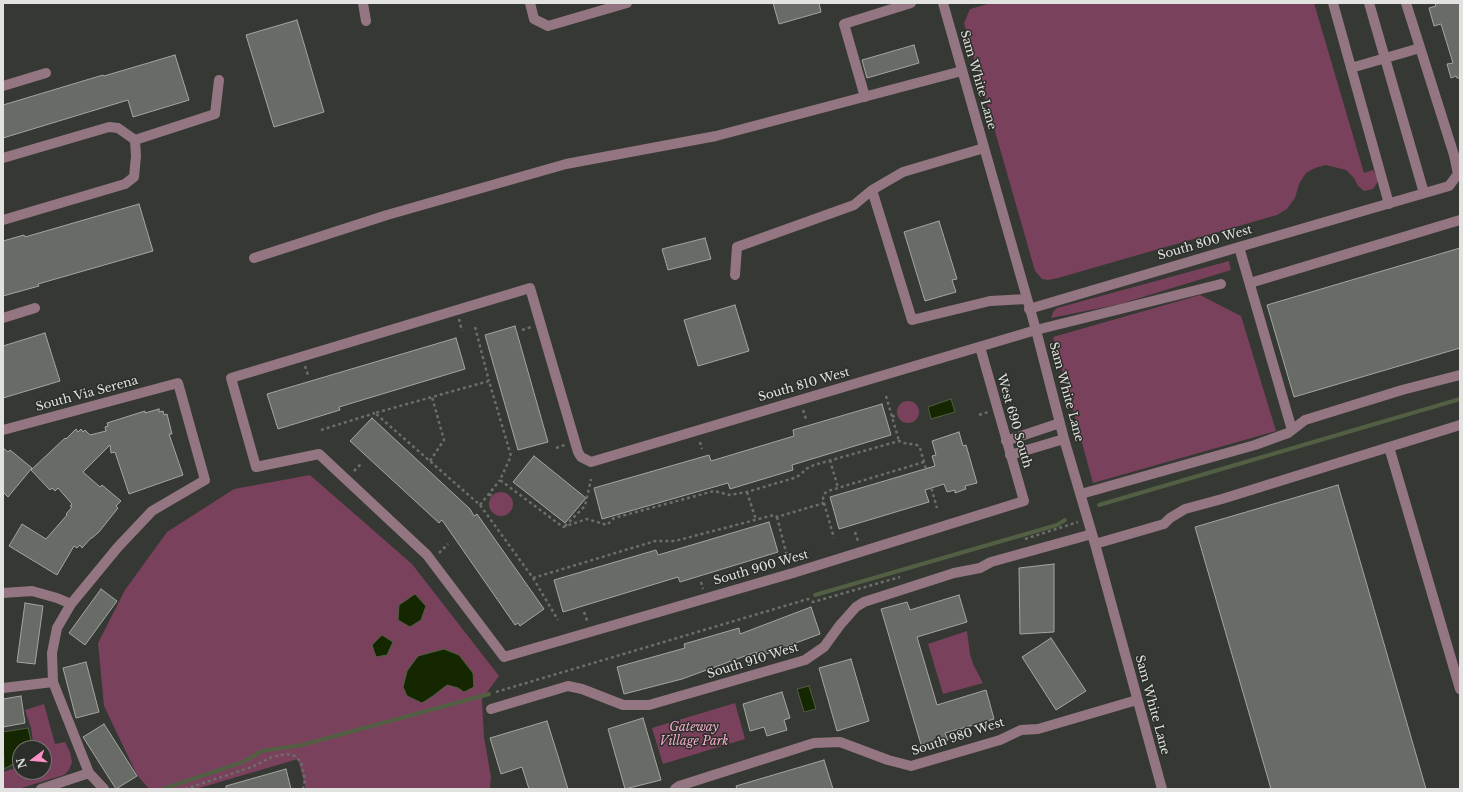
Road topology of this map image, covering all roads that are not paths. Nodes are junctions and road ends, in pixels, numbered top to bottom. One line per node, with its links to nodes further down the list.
1 (363, 3): 9 (street)
2 (530, 3): 3 (street)
3 (627, 3)
4 (911, 3): 17 (street)
5 (943, 3): 13 (street, Sam White Lane)
6 (1333, 3): 12 (street)
7 (1369, 3): 11 (street)
8 (1406, 3): 10 (street)
9 (366, 21)
10 (1420, 48): 11 (street); 22 (street)
11 (1385, 57): 12 (street); 24 (street)
12 (1351, 68): 25 (street)
13 (962, 71): 17 (street); 19 (street, Sam White Lane)
14 (46, 73): 16 (street)
15 (219, 80): 18 (street)
16 (3, 86)
17 (864, 97): 29 (street)
18 (135, 140): 20 (street); 26 (street)
19 (984, 148): 23 (street); 33 (street, Sam White Lane)
20 (3, 158)
21 (1460, 183): 22 (street, South 800 West)
22 (1449, 186): 24 (street, South 800 West)
23 (872, 190): 30 (street); 33 (street)
24 (1424, 193): 25 (street, South 800 West)
25 (1389, 204): 28 (street, South 800 West)
26 (3, 220)
27 (1460, 220): 31 (street)
28 (1239, 247): 31 (street); 35 (street, South 800 West)
29 (254, 258)
30 (735, 275)
31 (1250, 283): 43 (street)
32 (1221, 284): 37 (street, South 810 West)
33 (1026, 299): 35 (street, Sam White Lane)
34 (35, 308): 36 (street)
35 (1029, 309): 37 (street, Sam White Lane)
36 (3, 318)
37 (1036, 330): 38 (street, South 810 West); 40 (street, Sam White Lane)
38 (980, 348): 45 (street, West 690 South); 53 (street, South 810 West)
39 (1460, 375): 43 (street)
40 (1060, 423): 44 (street, Sam White Lane); 45 (street)
41 (1460, 425): 46 (street, South 910 West)
42 (3, 430): 52 (street, South Via Serena)
43 (1292, 430): 48 (street)
44 (1064, 439): 47 (street); 48 (street, Sam White Lane)
45 (1006, 440): 47 (street, West 690 South)
46 (1389, 447): 50 (street, South 910 West); 56 (street)
47 (1010, 455): 49 (street, West 690 South)
48 (1080, 494): 50 (street, Sam White Lane)
49 (1024, 501): 53 (street, South 900 West)
50 (1093, 539): 57 (street, Sam White Lane); 58 (street, South 910 West)
51 (3, 593): 52 (street)
52 (71, 604): 54 (street)
53 (504, 657)
54 (53, 682): 55 (street); 59 (street)
55 (3, 688)
56 (1460, 689)
57 (1137, 700): 62 (street, South 980 West); 63 (street, Sam White Lane)
58 (491, 709)
59 (89, 773): 60 (street); 61 (street)
60 (41, 789)
61 (104, 789)
62 (675, 789)
63 (1162, 789)

